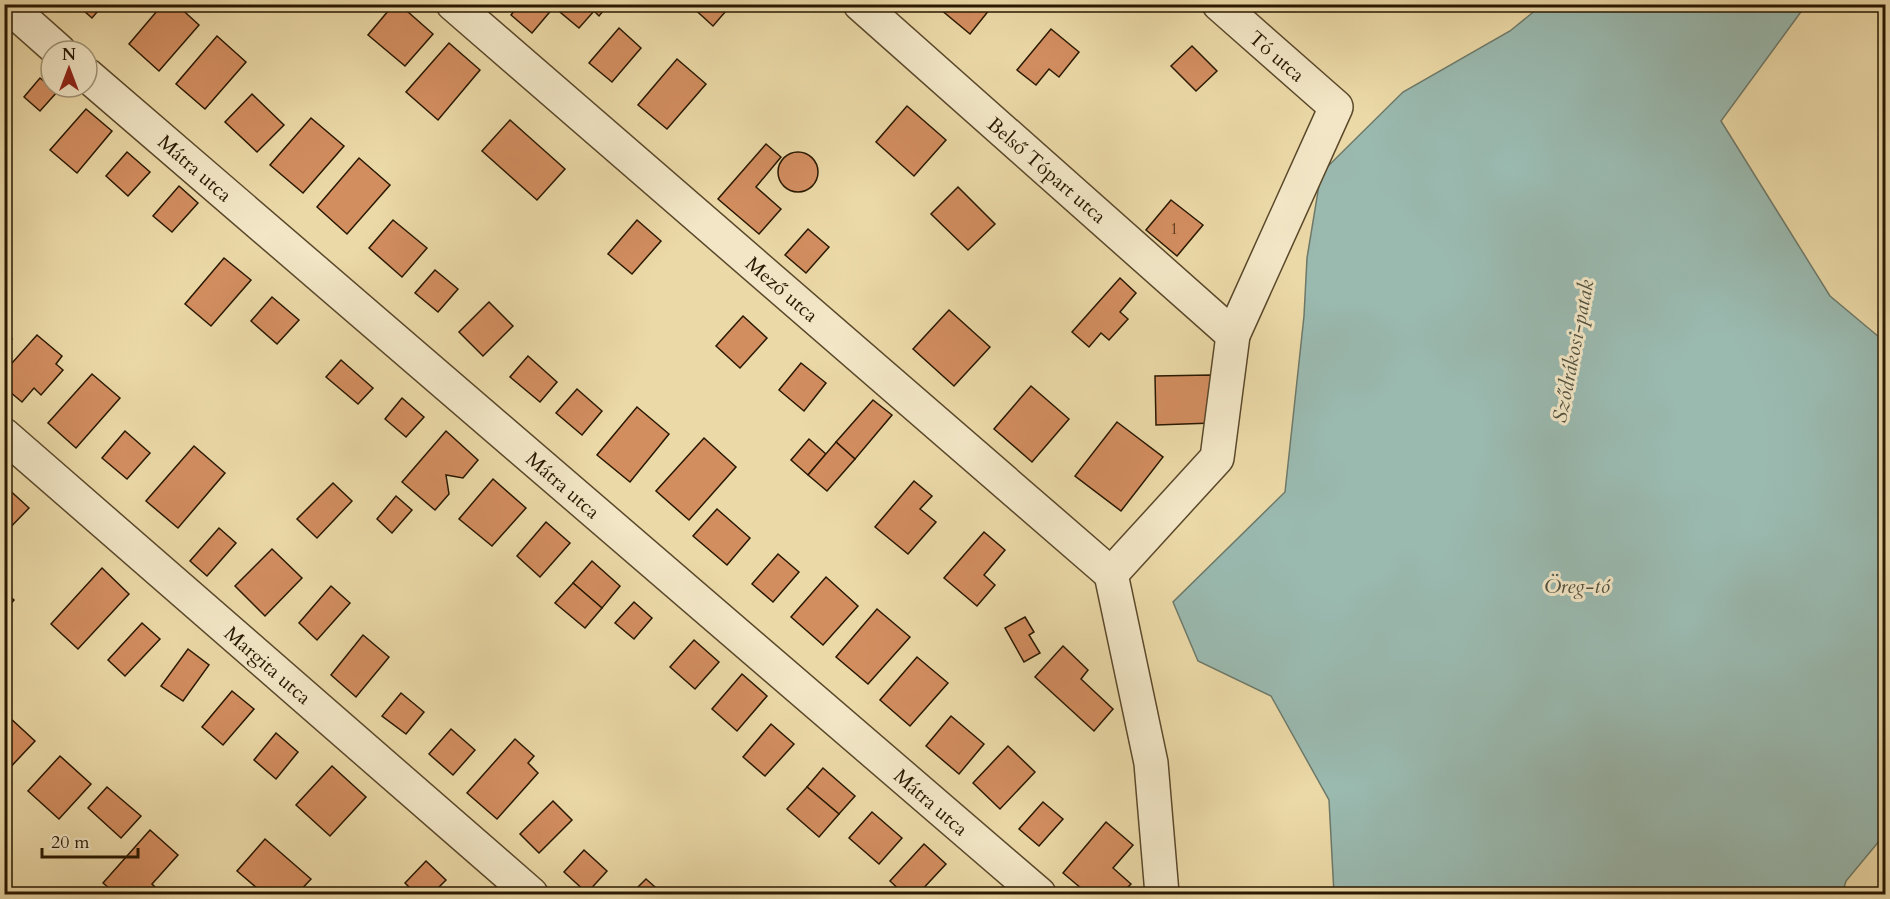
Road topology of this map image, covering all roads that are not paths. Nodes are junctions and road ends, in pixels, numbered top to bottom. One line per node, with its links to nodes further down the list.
1 (6, 4): 5 (street)
2 (453, 4): 9 (street, Mező utca)
3 (860, 4): 7 (street, Belső Tópart utca)
4 (1219, 4): 7 (street, Tó utca)
5 (45, 39)
6 (99, 85): 11 (street, Mátra utca)
7 (1233, 334): 9 (street)
8 (4, 435): 10 (street, Margita utca)
9 (1111, 574): 12 (street)
10 (531, 894)
11 (1039, 894)
12 (1162, 894)

